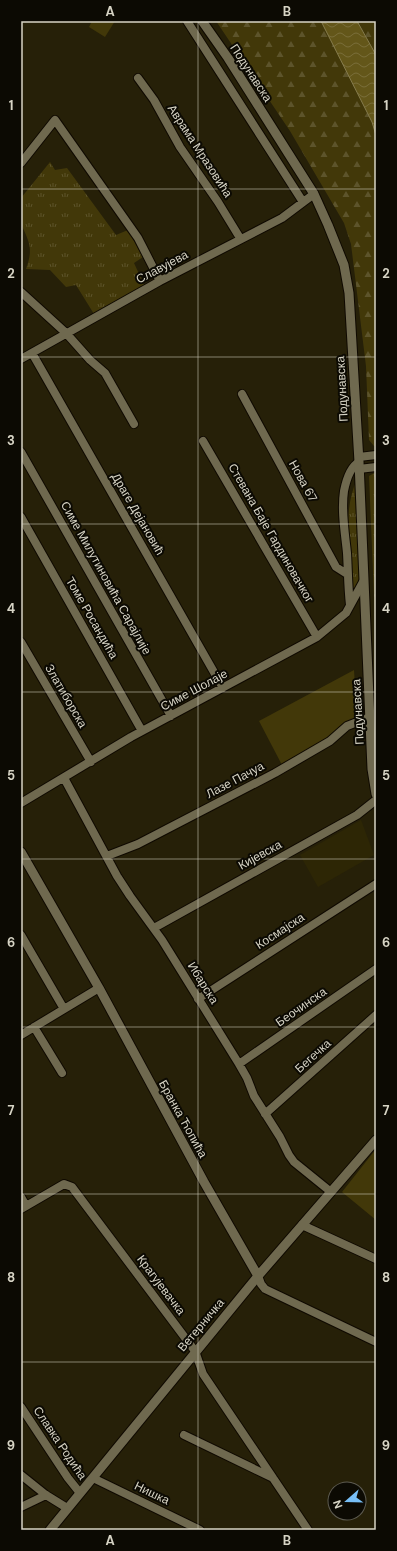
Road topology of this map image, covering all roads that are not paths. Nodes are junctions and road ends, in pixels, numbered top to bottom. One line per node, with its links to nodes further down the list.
1 (187, 21): 6 (street)
2 (202, 21): 5 (street, Подунавска)
3 (138, 78): 7 (street, Аврама Мразовића)
4 (21, 163): 8 (street)
5 (314, 194): 6 (street, Славујева); 18 (street, Подунавска)
6 (303, 202): 7 (street, Славујева)
7 (240, 238): 8 (street, Славујева)
8 (160, 281): 10 (street, Славујева)
9 (21, 292): 10 (street)
10 (66, 333): 11 (street, Славујева); 14 (street)
11 (32, 353): 12 (street, Славујева); 26 (street, Драге Дејановић)
12 (21, 359)
13 (242, 394): 21 (street, Нова 67)
14 (134, 424)
15 (203, 441): 24 (street, Стевана Баје Гардиновачког)
16 (21, 452): 27 (street, Симе Милутиновића Сарајлије)
17 (376, 455): 18 (street)
18 (359, 463): 19 (street); 21 (street); 22 (street, Подунавска)
19 (376, 467)
20 (21, 517): 29 (street, Томе Росандића)
21 (347, 574): 23 (street)
22 (363, 582): 23 (street, Симе Шолаје); 28 (street, Подунавска)
23 (350, 605): 24 (street, Симе Шолаје)
24 (317, 637): 26 (street, Симе Шолаје)
25 (21, 642): 30 (street, Златиборска)
26 (223, 688): 27 (street, Симе Шолаје)
27 (171, 716): 29 (street, Симе Шолаје)
28 (370, 717): 32 (street, Подунавска); 36 (street, Лазе Пачуа)
29 (142, 731): 30 (street, Симе Шолаје)
30 (91, 762): 31 (street, Симе Шолаје)
31 (64, 778): 34 (street, Симе Шолаје); 36 (street, Ибарска)
32 (376, 794)
33 (376, 800): 38 (street, Кијевска)
34 (21, 803)
35 (21, 852): 41 (street, Бранка Ћопића)
36 (107, 856): 38 (street, Ибарска)
37 (376, 884): 42 (street, Космајска)
38 (154, 928): 42 (street, Ибарска)
39 (21, 935): 43 (street)
40 (376, 969): 47 (street, Беочинска)
41 (99, 988): 43 (street); 56 (street, Бранка Ћопића)
42 (198, 999): 47 (street, Ибарска)
43 (64, 1009): 45 (street)
44 (376, 1015): 49 (street, Бегечка)
45 (34, 1027): 46 (street); 48 (street)
46 (21, 1035)
47 (239, 1064): 49 (street, Ибарска)
48 (62, 1073)
49 (265, 1114): 51 (street, Ибарска)
50 (376, 1140): 51 (street, Ветерничка)
51 (331, 1192): 54 (street, Ветерничка)
52 (21, 1197): 53 (street)
53 (24, 1207): 58 (street, Крагујевачка)
54 (302, 1225): 55 (street); 56 (street, Ветерничка)
55 (376, 1259)
56 (258, 1276): 57 (street, Бранка Ћопића); 58 (street, Ветерничка)
57 (376, 1342)
58 (195, 1351): 62 (street, Ветерничка); 63 (street, Крагујевачка)
59 (21, 1407): 64 (street, Славка Родића)
60 (184, 1435): 63 (street)
61 (21, 1475): 65 (street)
62 (92, 1478): 64 (street, Ветерничка); 69 (street, Нишка)
63 (274, 1479): 70 (street, Крагујевачка)
64 (80, 1492): 67 (street, Ветерничка)
65 (46, 1496): 66 (street); 67 (street)
66 (21, 1506)
67 (67, 1508): 68 (street, Ветерничка)
68 (50, 1530)
69 (200, 1530)
70 (308, 1530)

